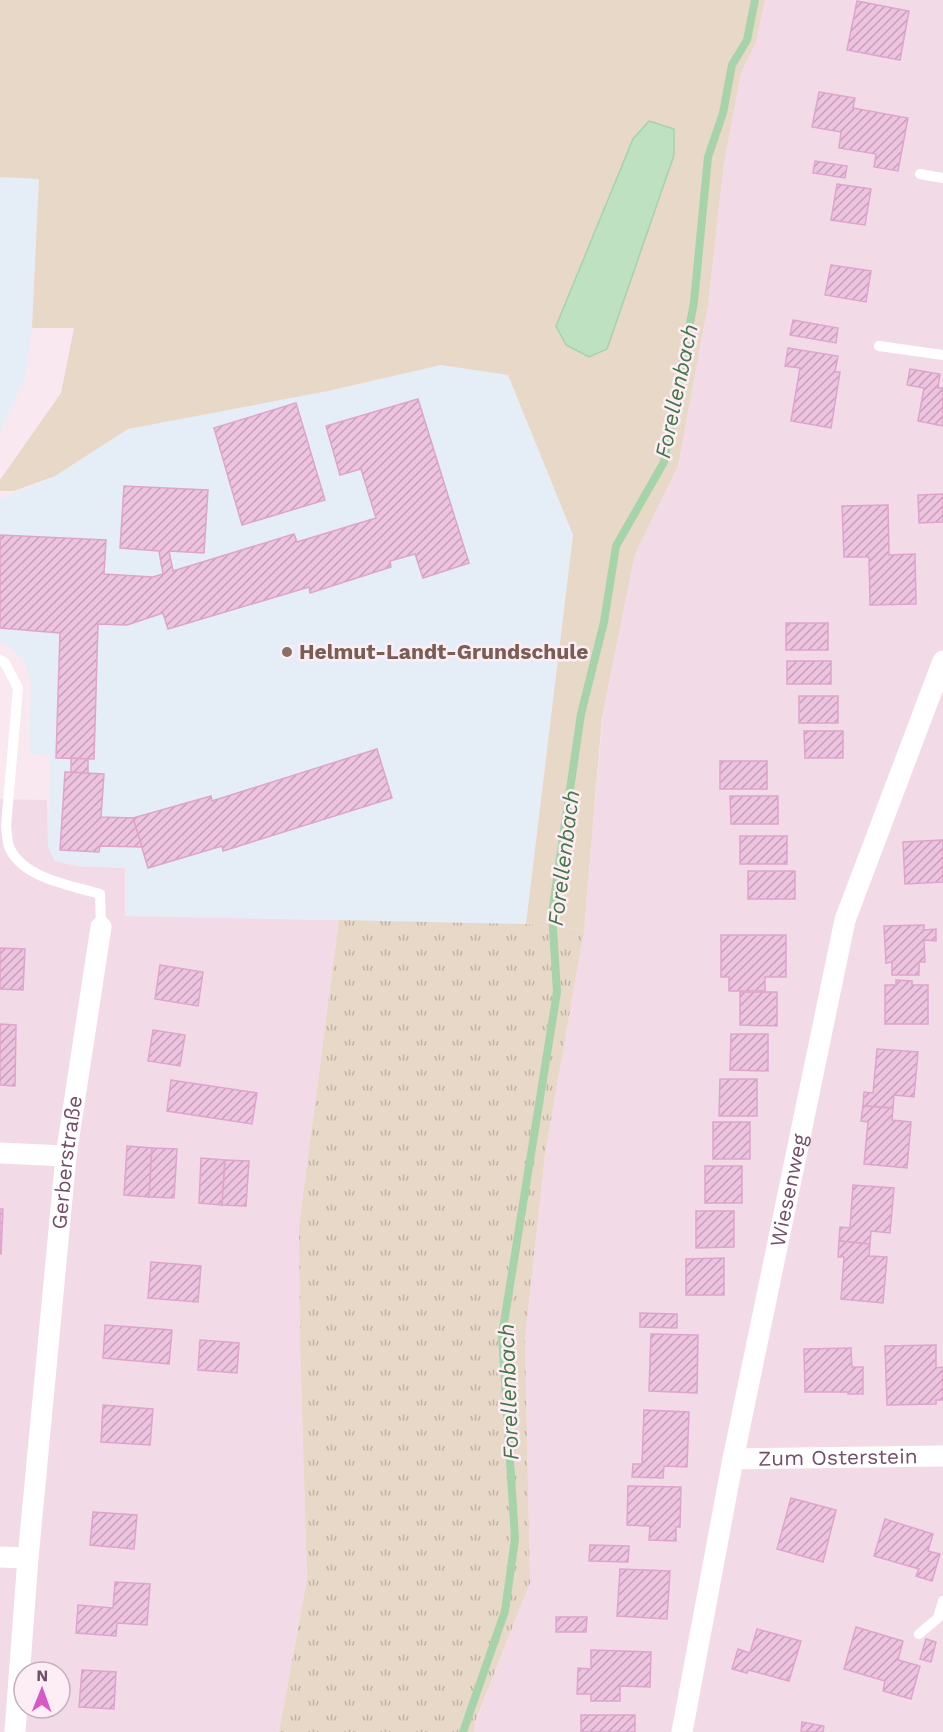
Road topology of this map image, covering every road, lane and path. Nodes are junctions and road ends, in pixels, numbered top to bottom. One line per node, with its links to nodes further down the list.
1 (920, 174): 2 (lane)
2 (943, 178)
3 (879, 346): 4 (lane)
4 (943, 355)
5 (0, 660): 8 (lane, Gerberstraße)
6 (943, 662): 7 (street, Wiesenweg)
7 (937, 695): 12 (street, Wiesenweg)
8 (101, 927): 10 (street, Gerberstraße)
9 (0, 1153): 10 (street)
10 (66, 1156): 14 (street, Gerberstraße)
11 (943, 1456): 12 (street, Zum Osterstein)
12 (733, 1459): 18 (street, Wiesenweg)
13 (0, 1557): 14 (street)
14 (28, 1558): 17 (street, Gerberstraße)
15 (943, 1601): 16 (lane)
16 (918, 1634)
17 (15, 1732)
18 (682, 1732)

